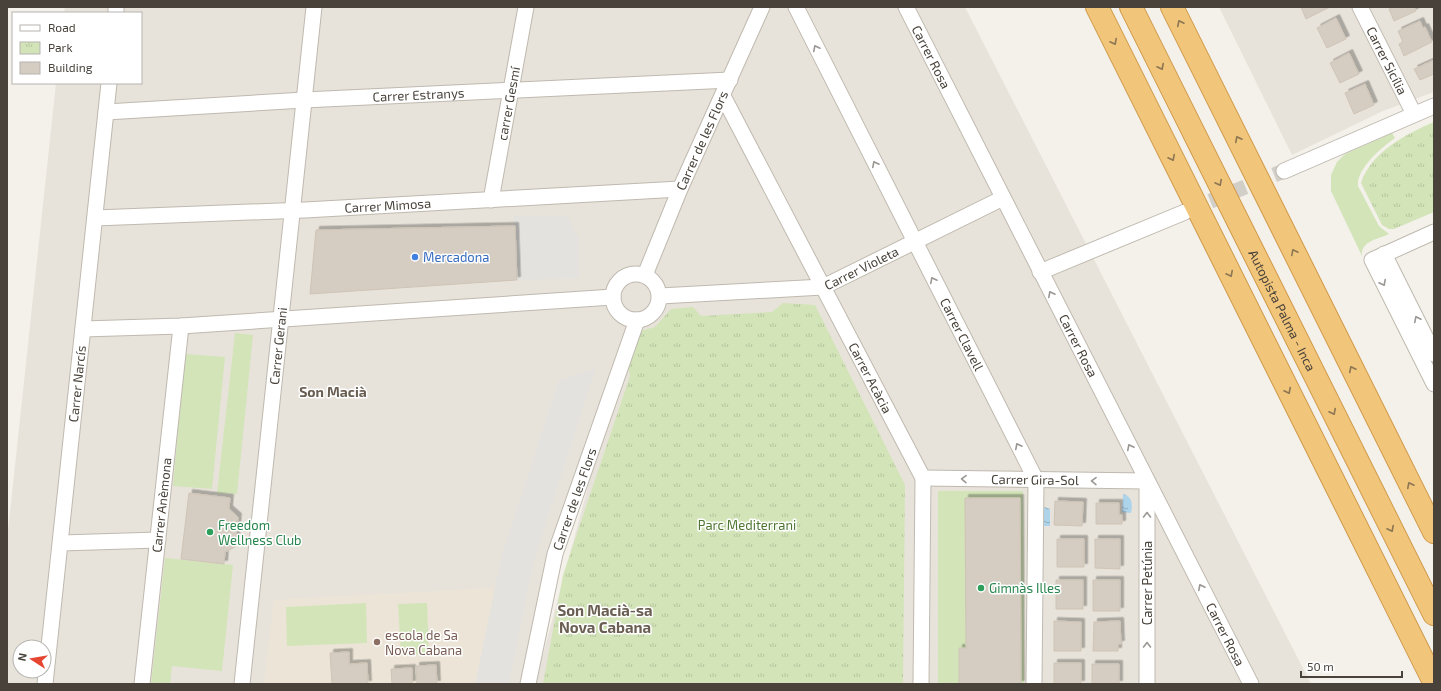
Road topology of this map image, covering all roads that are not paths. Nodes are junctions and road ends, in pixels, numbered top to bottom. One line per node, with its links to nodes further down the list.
1 (314, 7): 14 (street, Carrer Gerani)
2 (526, 7): 12 (street, carrer Gesmí)
3 (762, 7): 10 (street, Carrer de les Flors)
4 (796, 7): 26 (street, Carrer Clavell, one-way to 4)
5 (906, 7): 20 (street, Carrer Rosa)
6 (1096, 7): 46 (highway, one-way to 46)
7 (1131, 7): 45 (highway, Autopista Palma - Inca, one-way to 45)
8 (1172, 7): 42 (highway, one-way to 8)
9 (1360, 7): 17 (street, Carrer Sicília)
10 (730, 80): 12 (street, Carrer Estranys); 13 (street, Carrer de les Flors)
11 (109, 84): 16 (street, Carrer Narcís)
12 (511, 91): 14 (street, Carrer Estranys); 21 (street, carrer Gesmí)
13 (723, 96): 19 (street, Carrer de les Flors); 30 (street, Carrer Acàcia)
14 (304, 100): 16 (street, Carrer Estranys); 22 (street, Carrer Gerani)
15 (1434, 106): 17 (street)
16 (106, 112): 24 (street, Carrer Narcís)
17 (1414, 114): 18 (street)
18 (1284, 171)
19 (680, 189): 21 (street, Carrer Mimosa); 29 (street, Carrer de les Flors)
20 (1003, 198): 26 (street, Carrer Violeta); 28 (street, Carrer Rosa)
21 (491, 200): 22 (street, Carrer Mimosa)
22 (292, 211): 24 (street, Carrer Mimosa); 33 (street, Carrer Gerani)
23 (1185, 212): 28 (street)
24 (95, 218): 36 (street, Carrer Narcís)
25 (1434, 232): 27 (street)
26 (914, 241): 30 (street, Carrer Violeta); 40 (street, Carrer Clavell, one-way to 26)
27 (1384, 254): 37 (street, one-way to 27); 38 (street, one-way to 38)
28 (1040, 272): 41 (street, Carrer Rosa, one-way to 28)
29 (645, 275): 31 (street); 32 (street)
30 (823, 287): 31 (street, Carrer Violeta); 39 (street, Carrer Acàcia)
31 (660, 296): 34 (street)
32 (613, 297): 33 (street); 34 (street)
33 (281, 320): 35 (street); 49 (street, Carrer Gerani)
34 (637, 320): 50 (street, Carrer de les Flors)
35 (181, 326): 36 (street); 43 (street, Carrer Anèmona)
36 (83, 329): 44 (street, Carrer Narcís)
37 (1434, 354)
38 (1434, 384)
39 (923, 478): 40 (street, Carrer Gira-Sol, one-way to 39); 51 (street, Carrer Acàcia)
40 (1036, 480): 41 (street, Carrer Gira-Sol, one-way to 40); 52 (street, Carrer Clavell)
41 (1147, 482): 53 (street, Carrer Petúnia, one-way to 41); 54 (street, Carrer Rosa, one-way to 41)
42 (1434, 532)
43 (158, 540): 44 (street); 48 (street, Carrer Anèmona)
44 (61, 543): 47 (street, Carrer Narcís)
45 (1434, 614)
46 (1434, 682)
47 (45, 684)
48 (142, 684)
49 (242, 684)
50 (528, 684)
51 (921, 684)
52 (1034, 684)
53 (1147, 684)
54 (1251, 684)

